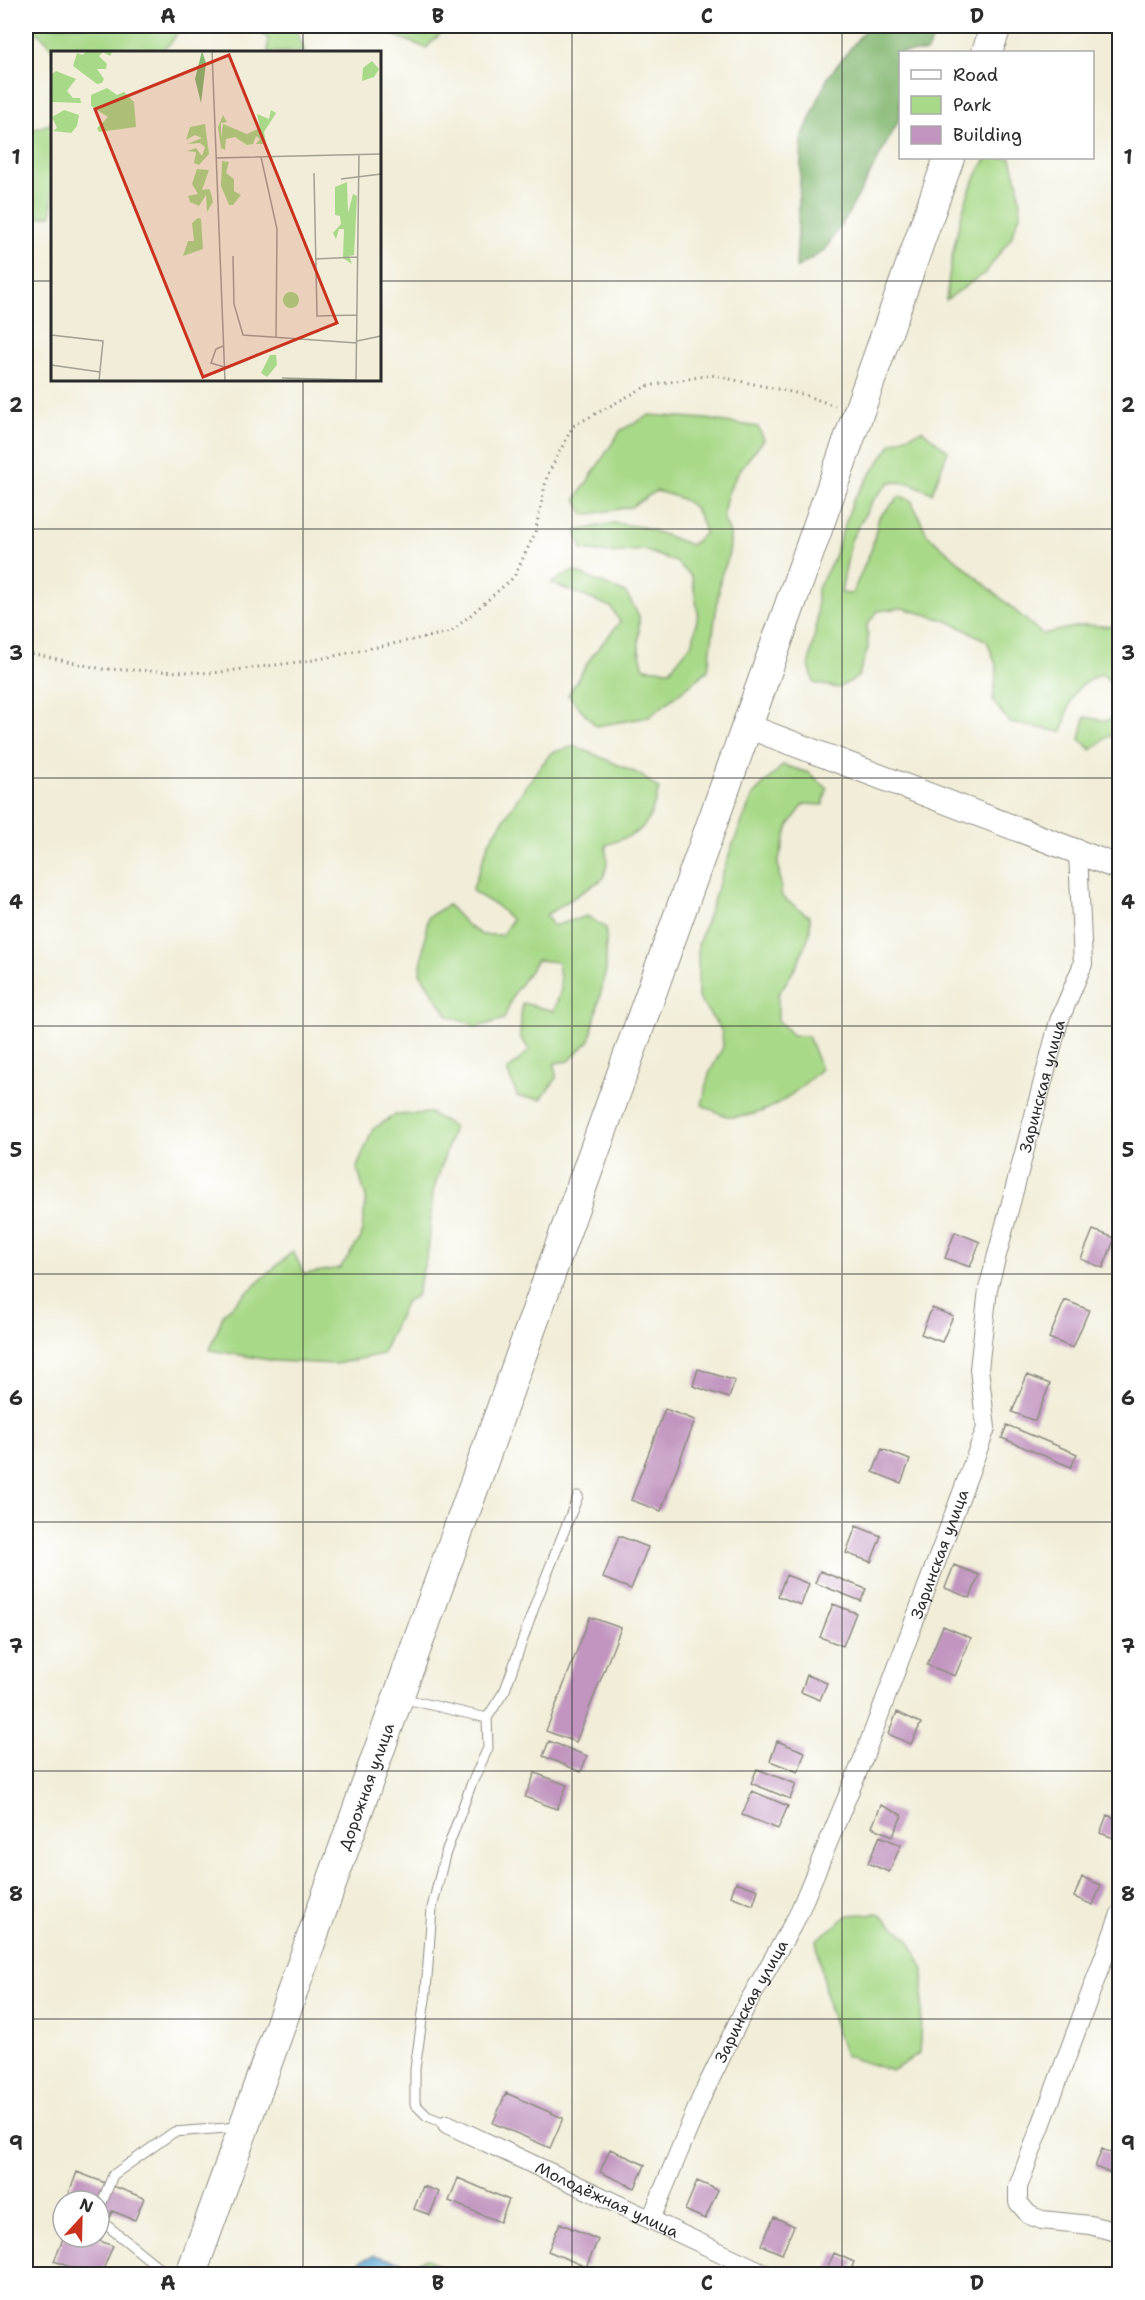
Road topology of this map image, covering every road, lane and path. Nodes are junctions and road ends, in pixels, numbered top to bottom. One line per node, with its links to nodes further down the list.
1 (996, 26): 2 (main road)
2 (987, 51)
3 (949, 159): 4 (main road, Дорожная улица)
4 (858, 415): 5 (path); 6 (main road, Дорожная улица)
5 (26, 652)
6 (747, 726): 7 (street); 10 (main road, Дорожная улица)
7 (1078, 853): 8 (street); 16 (street, Заринская улица)
8 (1119, 868)
9 (578, 1496): 11 (lane)
10 (399, 1698): 11 (lane); 14 (main road, Дорожная улица)
11 (487, 1718): 13 (lane)
12 (1119, 1914): 18 (street)
13 (447, 2124): 16 (street, Молодёжная улица)
14 (244, 2127): 15 (lane); 20 (main road, Дорожная улица)
15 (107, 2189)
16 (651, 2219): 21 (street, Молодёжная улица)
17 (111, 2229): 19 (lane)
18 (1119, 2233)
19 (166, 2274)
20 (191, 2274)
21 (766, 2274)

